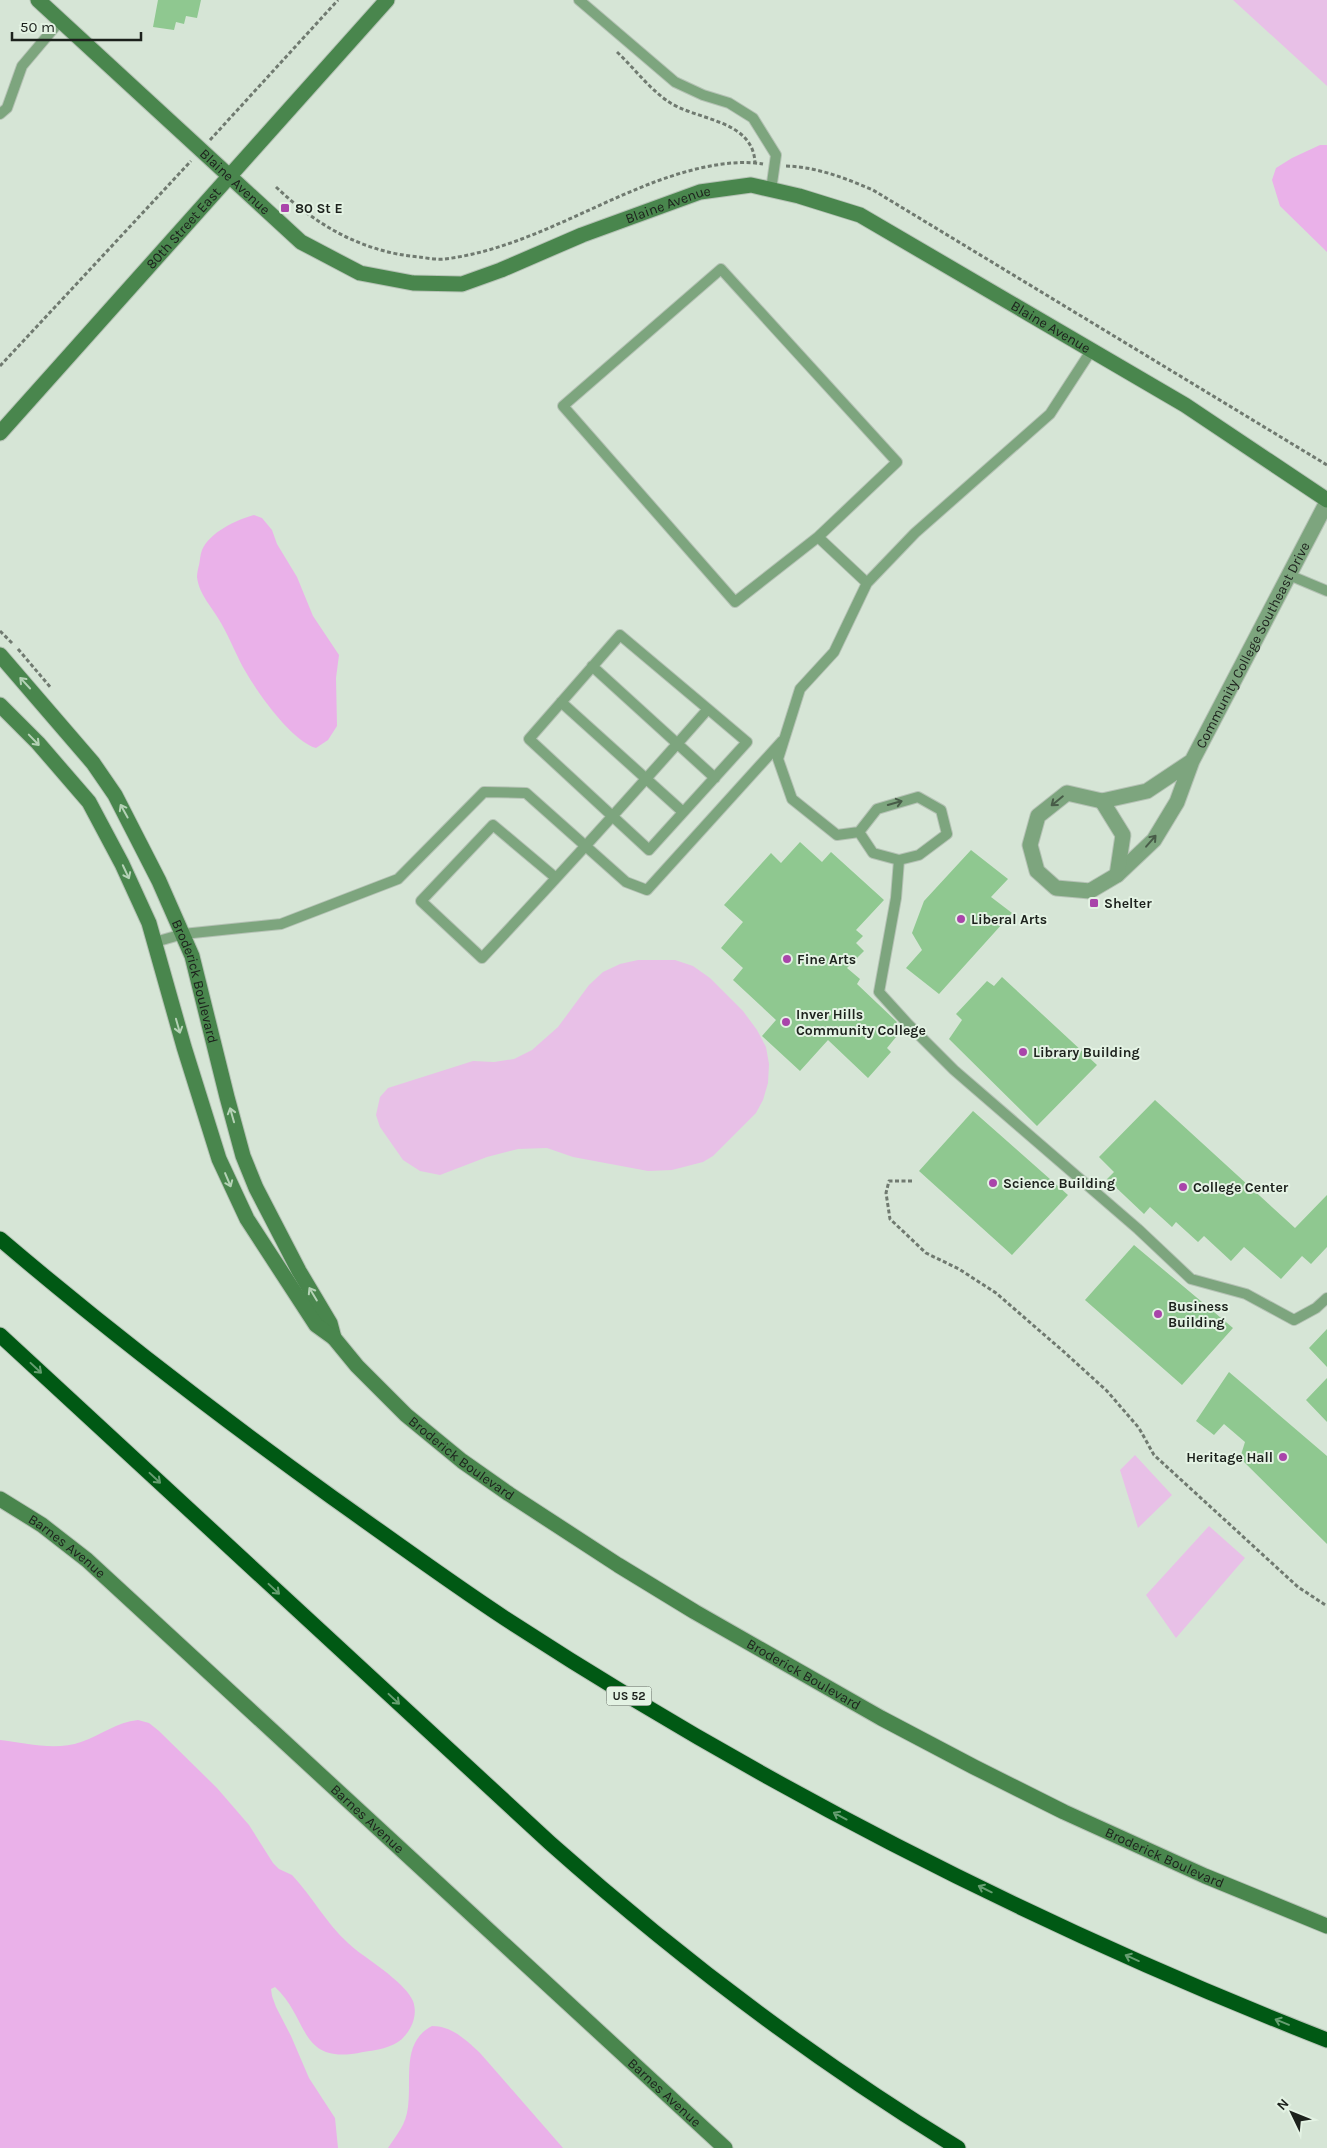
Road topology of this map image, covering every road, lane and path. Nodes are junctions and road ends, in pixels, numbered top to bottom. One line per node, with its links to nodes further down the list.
1 (38, 0): 5 (street, Blaine Avenue)
2 (338, 0): 7 (path)
3 (387, 0): 9 (street, 80th Street East)
4 (579, 0): 8 (lane)
5 (60, 20): 6 (lane); 7 (street, Blaine Avenue)
6 (0, 114)
7 (201, 151): 9 (street, Blaine Avenue); 13 (path)
8 (775, 166): 10 (path); 11 (lane); 15 (path)
9 (229, 177): 11 (street, Blaine Avenue); 14 (street, 80th Street East)
10 (276, 187)
11 (771, 190): 12 (street, Blaine Avenue)
12 (1091, 351): 16 (street, Blaine Avenue); 19 (lane)
13 (0, 366)
14 (0, 433)
15 (1327, 465)
16 (1327, 501): 18 (street, Community College Southeast Drive)
17 (818, 537): 17 (lane); 19 (lane)
18 (1288, 576): 20 (lane); 30 (street, Community College Southeast Drive)
19 (867, 583): 28 (lane)
20 (1327, 591)
21 (0, 631): 24 (path)
22 (0, 655): 41 (street, Broderick Boulevard, one-way to 22)
23 (592, 666): 25 (lane); 27 (lane); 29 (lane)
24 (52, 689)
25 (561, 702): 31 (lane); 35 (lane)
26 (0, 705): 42 (street, Broderick Boulevard, one-way to 42)
27 (708, 709): 29 (lane); 32 (lane)
28 (784, 738): 36 (lane); 37 (lane)
29 (677, 744): 31 (lane); 32 (lane)
30 (1192, 761): 33 (street, Community College Southeast Drive); 39 (street, Community College Southeast Drive, one-way to 30)
31 (646, 778): 34 (lane); 35 (lane)
32 (715, 778): 34 (lane)
33 (1102, 801): 39 (street); 39 (street, Community College Southeast Drive, one-way to 39)
34 (684, 812): 35 (lane)
35 (613, 816): 37 (lane)
36 (859, 832): 38 (lane); 38 (lane, one-way to 38)
37 (586, 846): 40 (lane); 41 (lane)
38 (899, 860): 45 (lane)
39 (1116, 875)
40 (556, 878): 40 (lane)
41 (183, 934): 42 (lane); 47 (street, Broderick Boulevard, one-way to 41)
42 (155, 942): 47 (street, Broderick Boulevard, one-way to 47)
43 (912, 1181): 49 (path)
44 (0, 1238): 51 (highway, US 52, one-way to 44)
45 (1327, 1298)
46 (0, 1335): 53 (highway, one-way to 53)
47 (334, 1338): 50 (street, Broderick Boulevard)
48 (0, 1499): 52 (street, Barnes Avenue)
49 (1327, 1606)
50 (1327, 1926)
51 (1327, 2040)
52 (725, 2148)
53 (958, 2148)

